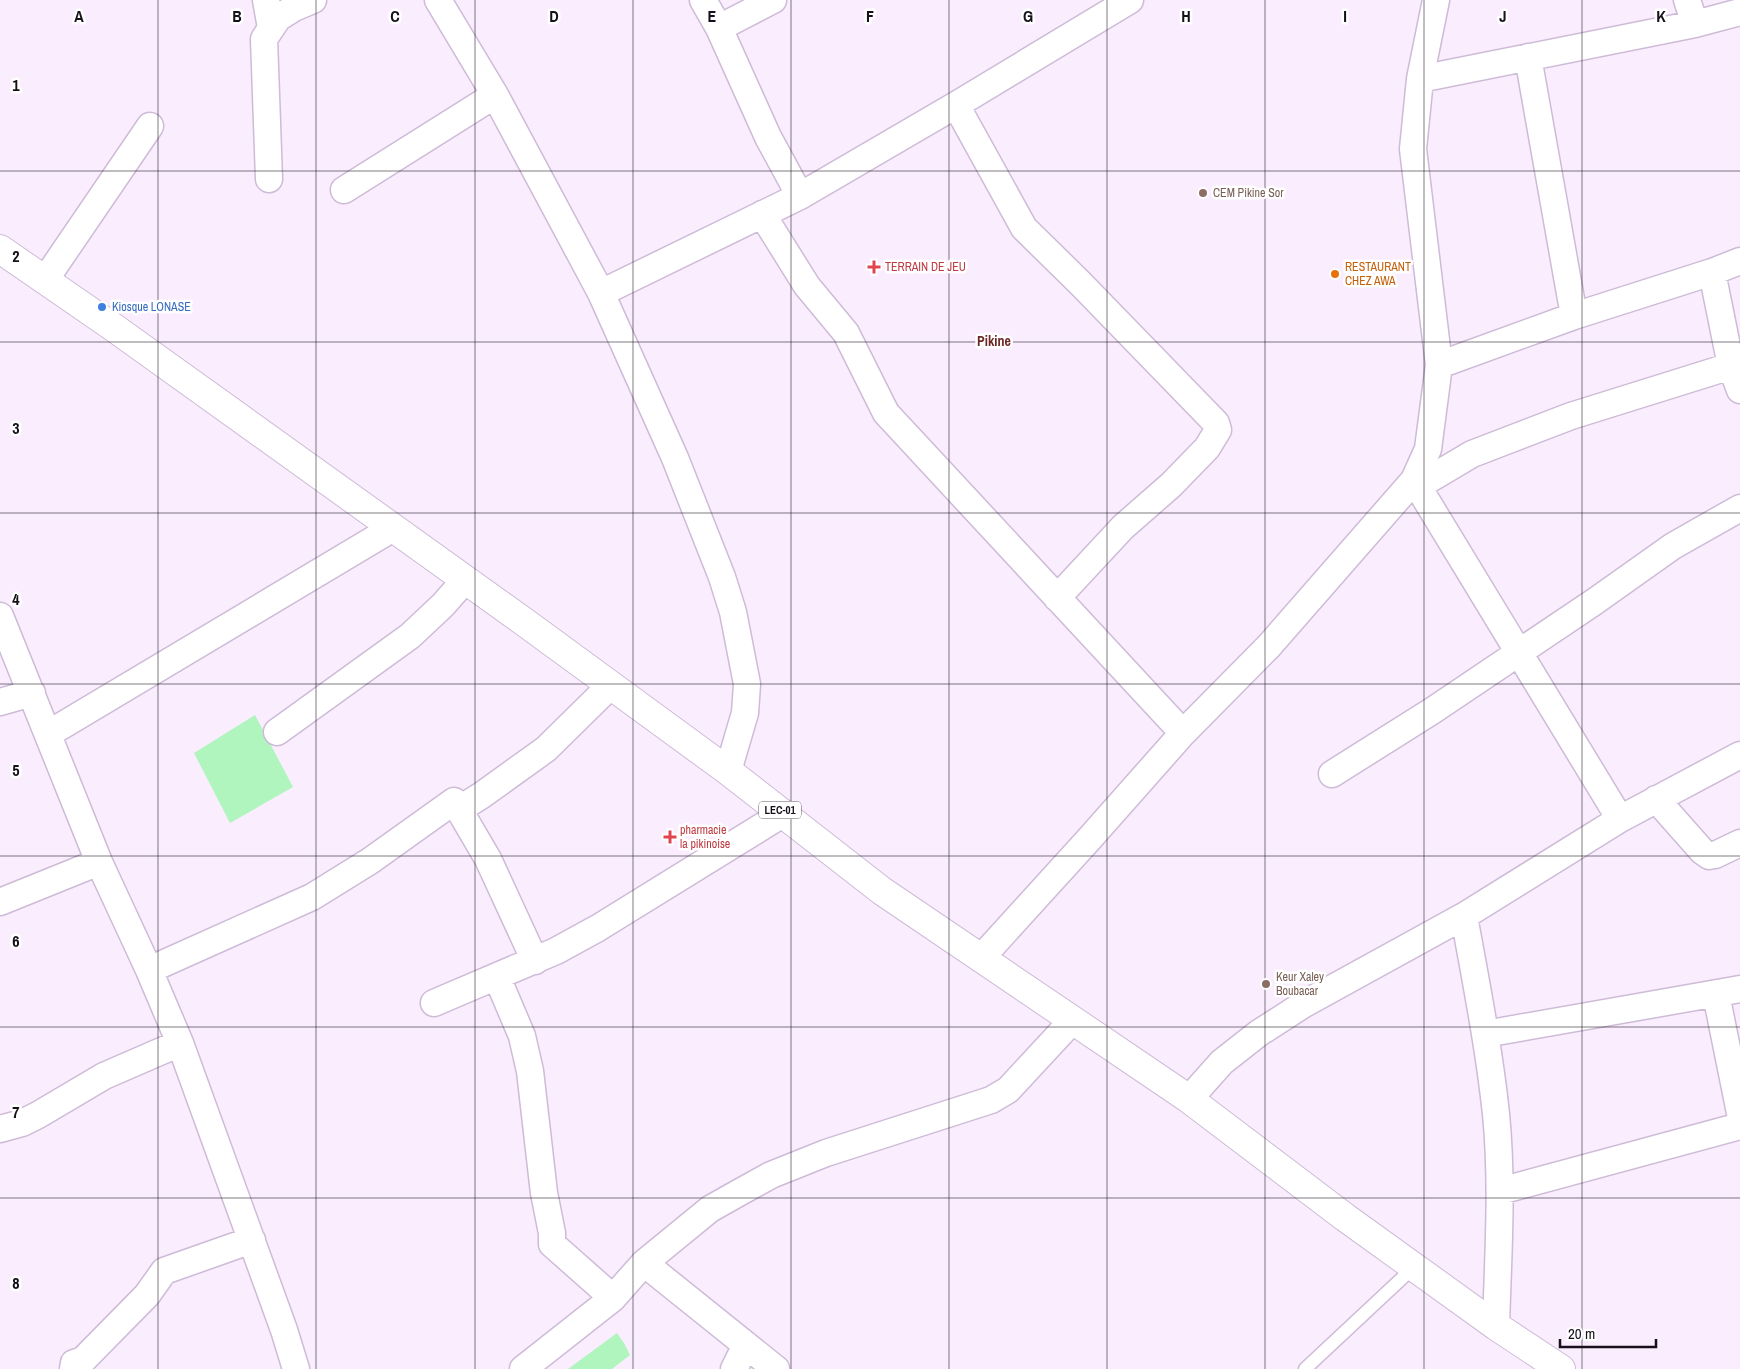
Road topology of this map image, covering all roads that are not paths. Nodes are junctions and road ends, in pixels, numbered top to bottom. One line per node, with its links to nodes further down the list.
1 (266, 0): 11 (street)
2 (313, 0): 11 (street)
3 (438, 0): 15 (street)
4 (703, 0): 12 (street)
5 (773, 0): 12 (street)
6 (1130, 0): 16 (street)
7 (1436, 0): 14 (street)
8 (1688, 0): 10 (street)
9 (1740, 12): 10 (street)
10 (1695, 24): 13 (street)
11 (271, 28): 18 (street)
12 (719, 28): 20 (street)
13 (1528, 57): 14 (street); 27 (street)
14 (1420, 79): 28 (street)
15 (496, 95): 19 (street); 26 (street)
16 (956, 105): 20 (street); 34 (street)
17 (150, 126): 25 (street)
18 (269, 179)
19 (344, 190)
20 (800, 196): 21 (street)
21 (762, 214): 26 (street); 34 (street)
22 (0, 250): 25 (highway, LEC-01)
23 (1740, 261): 24 (street)
24 (1712, 272): 27 (street); 29 (street)
25 (45, 280): 32 (highway, LEC-01)
26 (602, 293): 44 (street)
27 (1574, 316): 28 (street)
28 (1439, 365): 30 (street)
29 (1736, 378): 30 (street)
30 (1416, 483): 36 (street); 41 (street)
31 (1740, 508): 36 (street)
32 (393, 528): 33 (highway, LEC-01); 42 (street)
33 (465, 580): 37 (highway, LEC-01); 40 (street)
34 (1056, 598): 41 (street)
35 (0, 616): 38 (street)
36 (1519, 653): 45 (street); 49 (street)
37 (610, 686): 44 (highway, LEC-01); 47 (street)
38 (32, 693): 39 (street); 42 (street)
39 (0, 702)
40 (277, 732)
41 (1183, 733): 54 (street)
42 (48, 734): 51 (street)
43 (1740, 755): 46 (street)
44 (728, 770): 48 (highway, LEC-01)
45 (1332, 774)
46 (1656, 799): 49 (street); 50 (street)
47 (460, 810): 55 (street); 56 (street)
48 (784, 813): 54 (highway, LEC-01); 55 (street)
49 (1620, 819): 53 (street)
50 (1740, 843)
51 (98, 862): 52 (street); 56 (street)
52 (0, 902)
53 (1464, 916): 61 (street); 63 (street)
54 (981, 958): 60 (highway, LEC-01)
55 (535, 961): 57 (street)
56 (149, 970): 62 (street)
57 (497, 977): 59 (street); 71 (street)
58 (1728, 991): 61 (street); 64 (street)
59 (434, 1003)
60 (1072, 1021): 63 (highway, LEC-01); 69 (street)
61 (1485, 1034): 67 (street)
62 (180, 1043): 66 (street); 68 (street)
63 (1189, 1099): 70 (highway, LEC-01)
64 (1740, 1113)
65 (1740, 1126): 67 (street)
66 (0, 1129)
67 (1500, 1191): 72 (street)
68 (252, 1240): 74 (street); 75 (street)
69 (644, 1263): 71 (street); 73 (street)
70 (1414, 1267): 72 (highway, LEC-01); 79 (lane)
71 (613, 1298): 76 (street)
72 (1496, 1326): 80 (highway, LEC-01)
73 (746, 1345): 77 (street); 78 (street)
74 (72, 1369)
75 (296, 1369)
76 (523, 1369)
77 (734, 1369)
78 (776, 1369)
79 (1305, 1369)
80 (1561, 1369)

